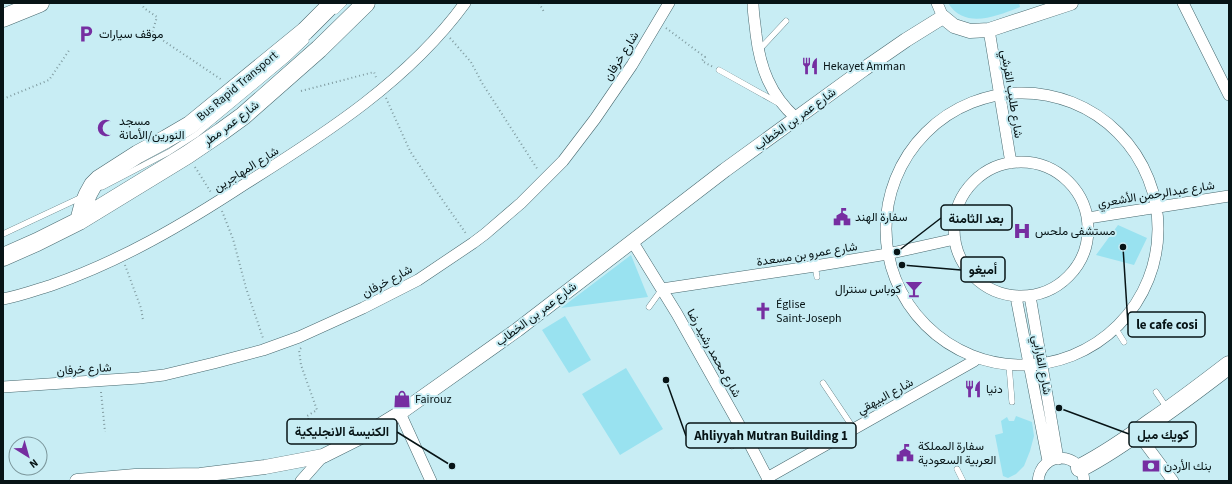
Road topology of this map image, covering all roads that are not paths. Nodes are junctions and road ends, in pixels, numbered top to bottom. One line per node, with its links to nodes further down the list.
1 (40, 3): 12 (main road)
2 (344, 3): 10 (lane)
3 (366, 3): 27 (main road, شارع عمر مطر)
4 (466, 3): 36 (street, شارع المهاجرين)
5 (669, 3): 47 (street, شارع خرفان)
6 (753, 3): 16 (street)
7 (937, 3): 11 (street)
8 (1071, 3): 14 (street)
9 (1183, 3): 19 (street)
10 (333, 8): 23 (main road, شارع عمر مطر)
11 (943, 17): 14 (street); 21 (street, شارع عمر بن الخطاب)
12 (3, 18)
13 (786, 21): 16 (lane)
14 (989, 30): 18 (street, شارع طليب القرشي)
15 (313, 35): 23 (lane, Bus Rapid Transport)
16 (758, 50): 20 (street)
17 (719, 70): 20 (lane)
18 (999, 93): 22 (street, شارع طليب القرشي); 25 (street); 31 (street)
19 (1229, 95)
20 (783, 106): 21 (street)
21 (796, 118): 30 (street, شارع عمر بن الخطاب)
22 (1010, 163): 26 (street); 29 (street)
23 (88, 194): 27 (main road, شارع عمر مطر); 28 (lane, Bus Rapid Transport)
24 (1229, 196): 25 (street, شارع عبدالرحمن الأشعري)
25 (1158, 206): 26 (street, شارع عبدالرحمن الأشعري); 38 (street)
26 (1088, 218): 34 (street)
27 (79, 221): 32 (main road, شارع عمر مطر)
28 (3, 234)
29 (955, 239): 31 (street, شارع عمرو بن مسعدة); 35 (street)
30 (632, 241): 33 (street, شارع محمد رشيد رضا); 51 (street, شارع عمر بن الخطاب)
31 (887, 254): 33 (street, شارع عمرو بن مسعدة); 40 (street)
32 (3, 257)
33 (662, 289): 37 (lane); 53 (street, شارع محمد رشيد رضا)
34 (1030, 296): 35 (street); 41 (street, شارع الفارابي)
35 (1016, 297): 42 (street, شارع الفارابي)
36 (3, 299)
37 (649, 306)
38 (1114, 326): 39 (lane); 41 (street)
39 (1124, 342)
40 (974, 361): 43 (street); 52 (street, شارع البيهقي)
41 (1041, 362): 42 (street); 57 (street, شارع الفارابي)
42 (1028, 363): 43 (street); 57 (street, شارع الفارابي)
43 (1009, 365): 49 (lane)
44 (1229, 365): 50 (main road)
45 (1229, 379): 54 (main road)
46 (824, 384): 52 (lane)
47 (3, 387)
48 (1156, 392): 50 (lane)
49 (1012, 402)
50 (1168, 410): 59 (main road)
51 (400, 413): 56 (street, شارع عمر بن الخطاب); 65 (street)
52 (854, 429): 61 (street, شارع البيهقي)
53 (746, 437): 55 (lane); 61 (street, شارع محمد رشيد رضا)
54 (1144, 442): 59 (main road); 68 (street)
55 (732, 446)
56 (323, 456): 60 (street, شارع عمر بن الخطاب); 64 (street)
57 (1053, 460): 59 (street); 67 (street)
58 (958, 469): 66 (lane)
59 (1083, 476)
60 (202, 478): 62 (street, شارع عمر بن الخطاب)
61 (768, 479)
62 (100, 480): 63 (street, شارع عمر بن الخطاب)
63 (77, 481)
64 (301, 481)
65 (431, 481)
66 (963, 481)
67 (1038, 481)
68 (1173, 481)

